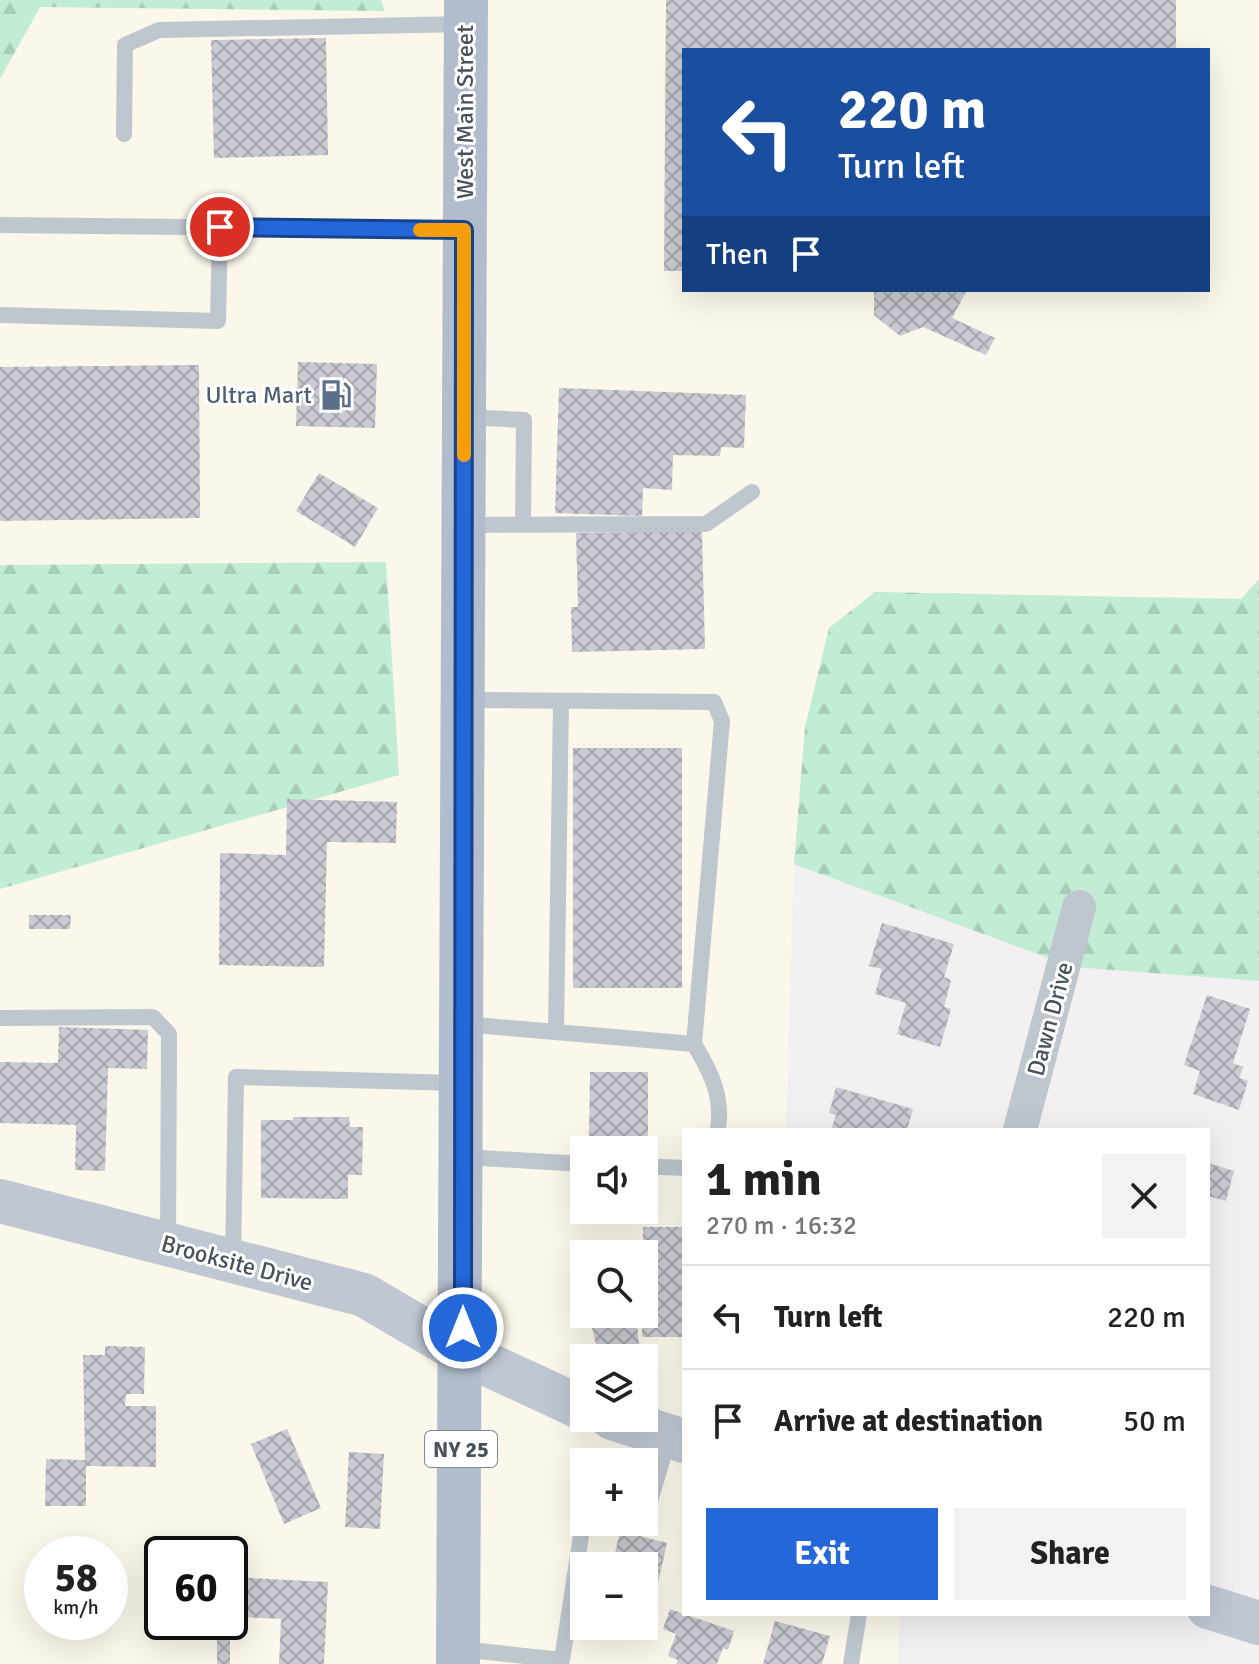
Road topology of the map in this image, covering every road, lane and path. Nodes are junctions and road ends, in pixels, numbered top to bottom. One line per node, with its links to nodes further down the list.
1 (466, 12): 2 (lane); 5 (main road, West Main Street / NY 25)
2 (124, 134)
3 (0, 225): 4 (lane)
4 (220, 227): 5 (lane); 6 (lane)
5 (464, 230): 7 (main road, West Main Street / NY 25)
6 (0, 315)
7 (464, 417): 9 (lane); 10 (main road, West Main Street / NY 25)
8 (752, 492): 9 (lane)
9 (523, 524): 10 (lane)
10 (464, 525): 11 (main road, West Main Street / NY 25)
11 (464, 700): 12 (lane); 15 (main road, West Main Street / NY 25)
12 (561, 701): 16 (lane); 17 (lane)
13 (1079, 907): 20 (street, Dawn Drive)
14 (0, 1018): 26 (lane)
15 (463, 1024): 16 (lane); 18 (main road, West Main Street / NY 25)
16 (556, 1032): 17 (lane)
17 (694, 1044): 19 (lane)
18 (463, 1083): 21 (main road, West Main Street / NY 25); 27 (lane)
19 (718, 1128)
20 (1021, 1128)
21 (463, 1157): 22 (lane); 28 (main road, West Main Street / NY 25)
22 (570, 1163)
23 (658, 1167): 24 (lane)
24 (682, 1168)
25 (0, 1201): 26 (street, Brooksite Drive)
26 (168, 1245): 27 (street, Brooksite Drive)
27 (233, 1262): 28 (street, Brooksite Drive)
28 (463, 1353): 29 (street, Brooksite Drive); 37 (main road, West Main Street / NY 25)
29 (570, 1403)
30 (655, 1432): 31 (street)
31 (676, 1439): 32 (lane)
32 (658, 1483)
33 (581, 1536): 37 (lane)
34 (1210, 1608): 36 (street)
35 (859, 1616): 38 (lane)
36 (1259, 1623)
37 (458, 1656)
38 (851, 1664)

